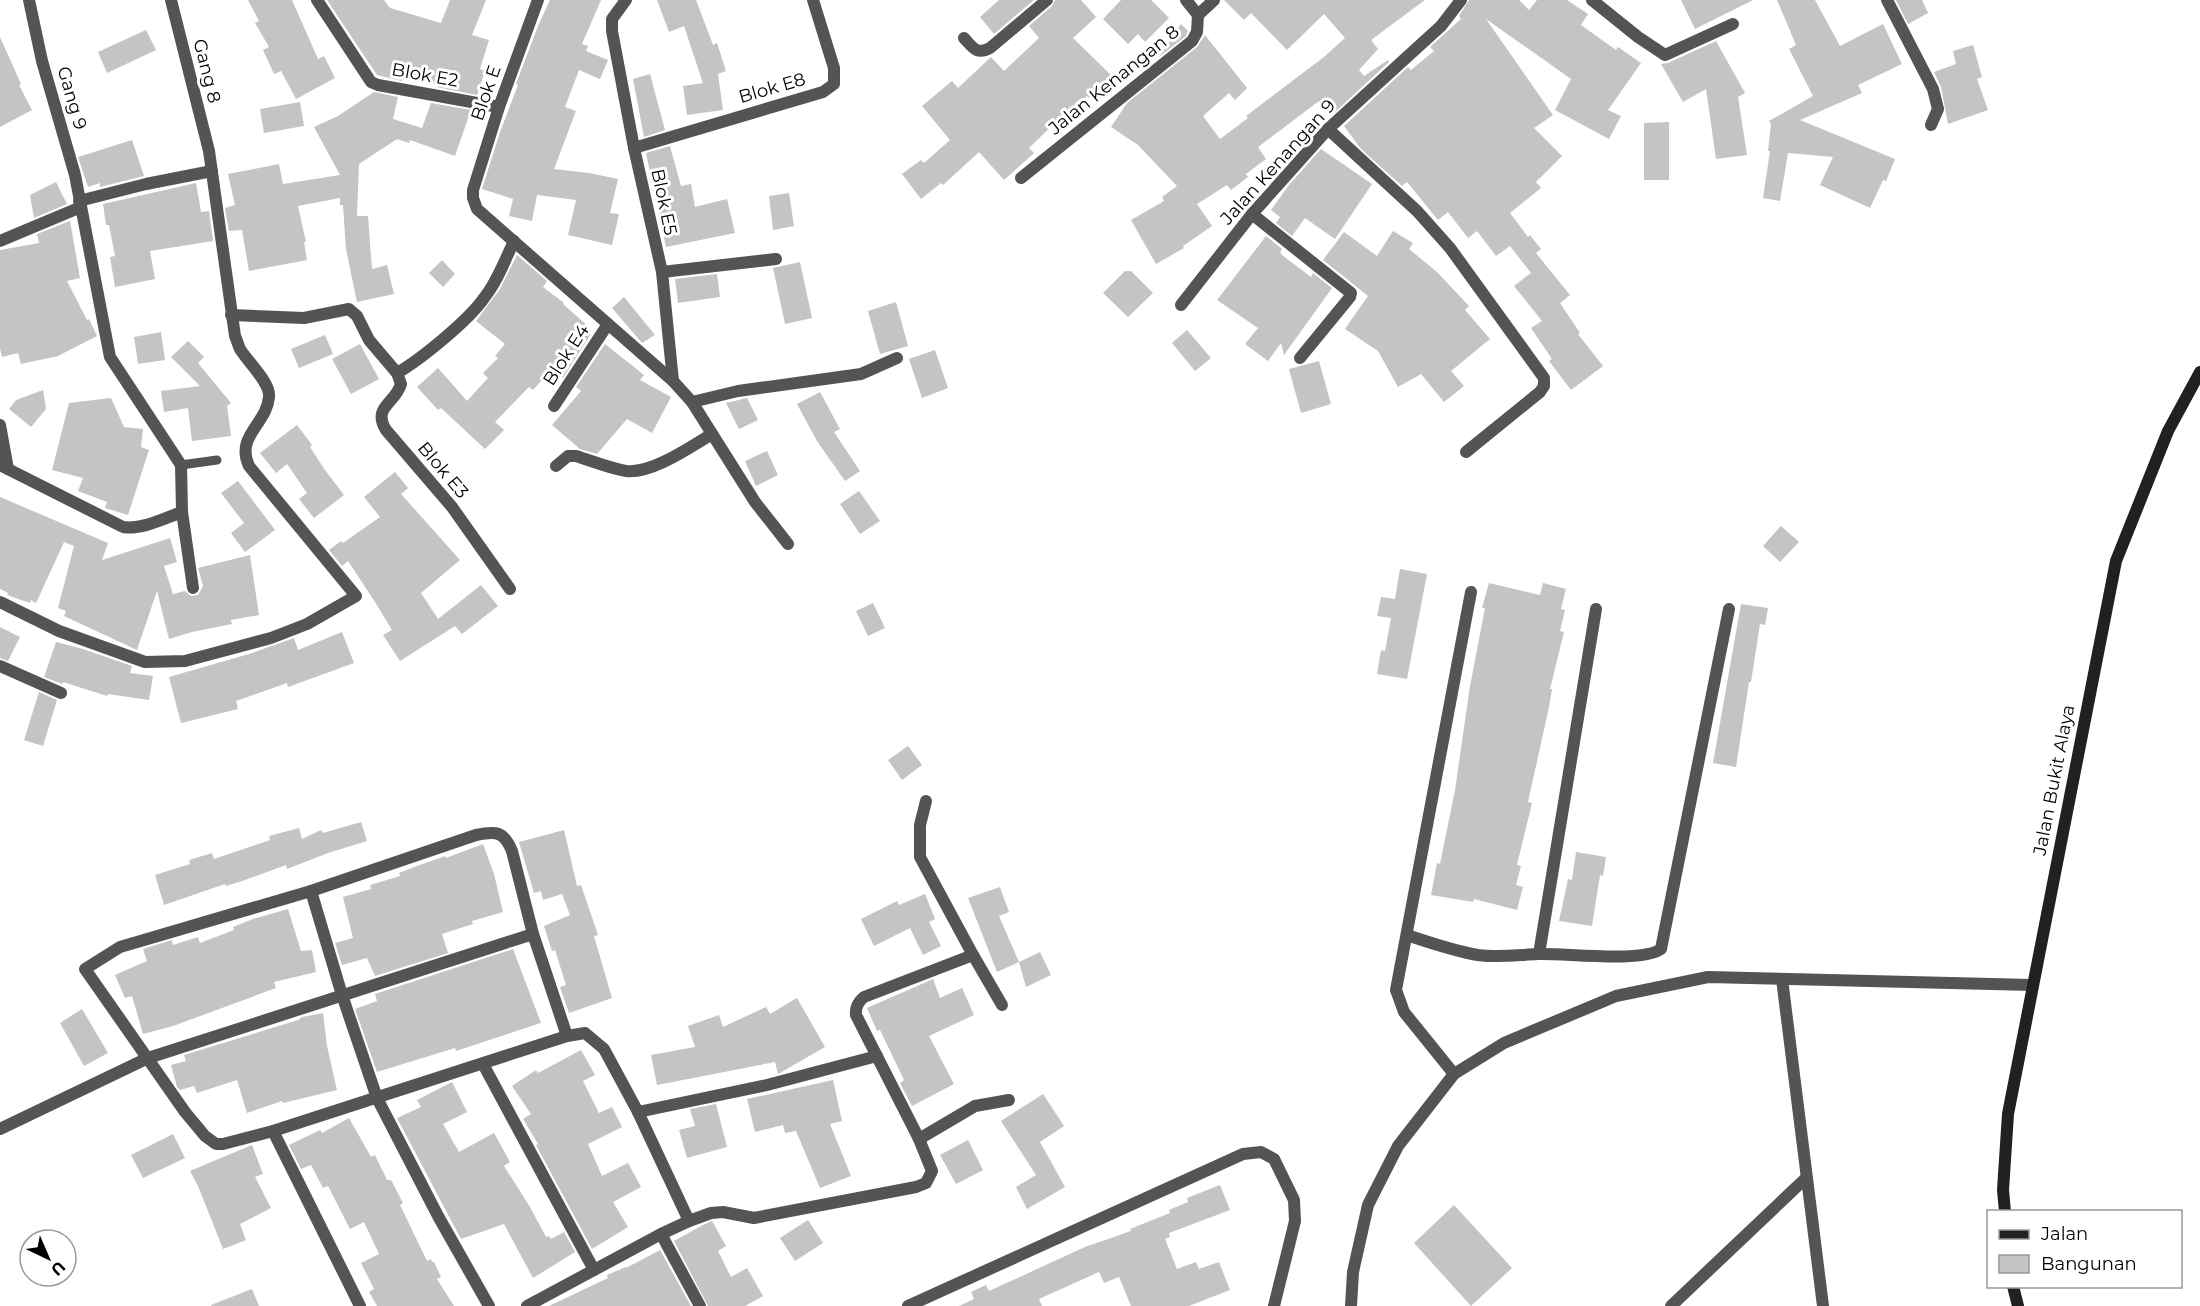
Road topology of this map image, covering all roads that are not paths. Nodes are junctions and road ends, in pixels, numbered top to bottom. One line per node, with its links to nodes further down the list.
1 (29, 0): 22 (street, Gang 9)
2 (171, 0): 20 (street, Gang 8)
3 (317, 0): 16 (street, Blok E2)
4 (538, 0): 16 (street, Blok E)
5 (626, 0): 19 (street, Blok E5)
6 (813, 0): 19 (street, Blok E8)
7 (1047, 0): 15 (street)
8 (1186, 0): 13 (street)
9 (1214, 0): 13 (street, Jalan Kenangan 8)
10 (1461, 0): 18 (street, Jalan Kenangan 9)
11 (1592, 0): 14 (street)
12 (1887, 0): 17 (street)
13 (1198, 15): 21 (street, Jalan Kenangan 8)
14 (1733, 24)
15 (964, 38)
16 (499, 107): 25 (street, Blok E)
17 (1931, 125)
18 (1328, 129): 23 (street, Jalan Kenangan 9); 40 (street)
19 (634, 148): 27 (street, Blok E5)
20 (212, 171): 22 (street); 29 (street, Gang 8)
21 (1021, 178)
22 (80, 204): 24 (street); 42 (street, Gang 9)
23 (1252, 214): 28 (street, Jalan Kenangan 9); 32 (street)
24 (0, 241)
25 (514, 241): 30 (street); 34 (street)
26 (776, 259): 27 (street)
27 (662, 272): 35 (street, Blok E5)
28 (1181, 305)
29 (231, 315): 34 (street); 50 (street, Gang 8)
30 (608, 324): 35 (street); 37 (street, Blok E4)
31 (897, 358): 36 (street)
32 (1300, 358)
33 (2200, 372): 62 (street, Jalan Bukit Alaya)
34 (397, 373): 48 (street, Blok E3)
35 (673, 381): 36 (street)
36 (692, 402): 39 (street)
37 (554, 406)
38 (0, 425): 44 (street)
39 (712, 434): 43 (street); 46 (street)
40 (1467, 452)
41 (217, 460): 42 (lane)
42 (181, 465): 45 (street)
43 (556, 466)
44 (4, 467): 45 (street)
45 (183, 512): 47 (street)
46 (788, 544)
47 (193, 588)
48 (510, 589)
49 (1471, 592): 58 (street)
50 (0, 602)
51 (1596, 609): 59 (street)
52 (1729, 609): 59 (street)
53 (0, 666): 54 (street)
54 (61, 693)
55 (926, 801): 60 (street)
56 (311, 891): 57 (street); 63 (street); 67 (street)
57 (533, 934): 63 (street); 65 (street)
58 (1407, 935): 59 (street); 69 (street)
59 (1539, 954)
60 (973, 955): 64 (street); 66 (street)
61 (1782, 979): 62 (street); 69 (street); 76 (street)
62 (2032, 985): 77 (street, Jalan Bukit Alaya)
63 (342, 995): 67 (street); 70 (street)
64 (1002, 1005)
65 (567, 1036): 68 (street); 72 (street)
66 (877, 1056): 72 (street); 75 (street)
67 (148, 1058): 73 (street); 74 (street)
68 (483, 1064): 70 (street); 80 (street)
69 (1454, 1074): 88 (street)
70 (377, 1098): 74 (street); 83 (street)
71 (1009, 1100): 75 (street)
72 (638, 1112): 78 (street)
73 (0, 1129)
74 (273, 1131): 82 (street)
75 (919, 1139): 78 (street)
76 (1806, 1178): 89 (street); 90 (street)
77 (2005, 1210)
78 (689, 1221): 79 (street)
79 (661, 1234): 80 (street); 85 (street)
80 (594, 1270): 84 (street)
81 (2013, 1288): 91 (street)
82 (360, 1306)
83 (489, 1306)
84 (527, 1306)
85 (700, 1306)
86 (908, 1306): 87 (street)
87 (1273, 1306)
88 (1351, 1306)
89 (1671, 1306)
90 (1823, 1306)
91 (2018, 1306)

